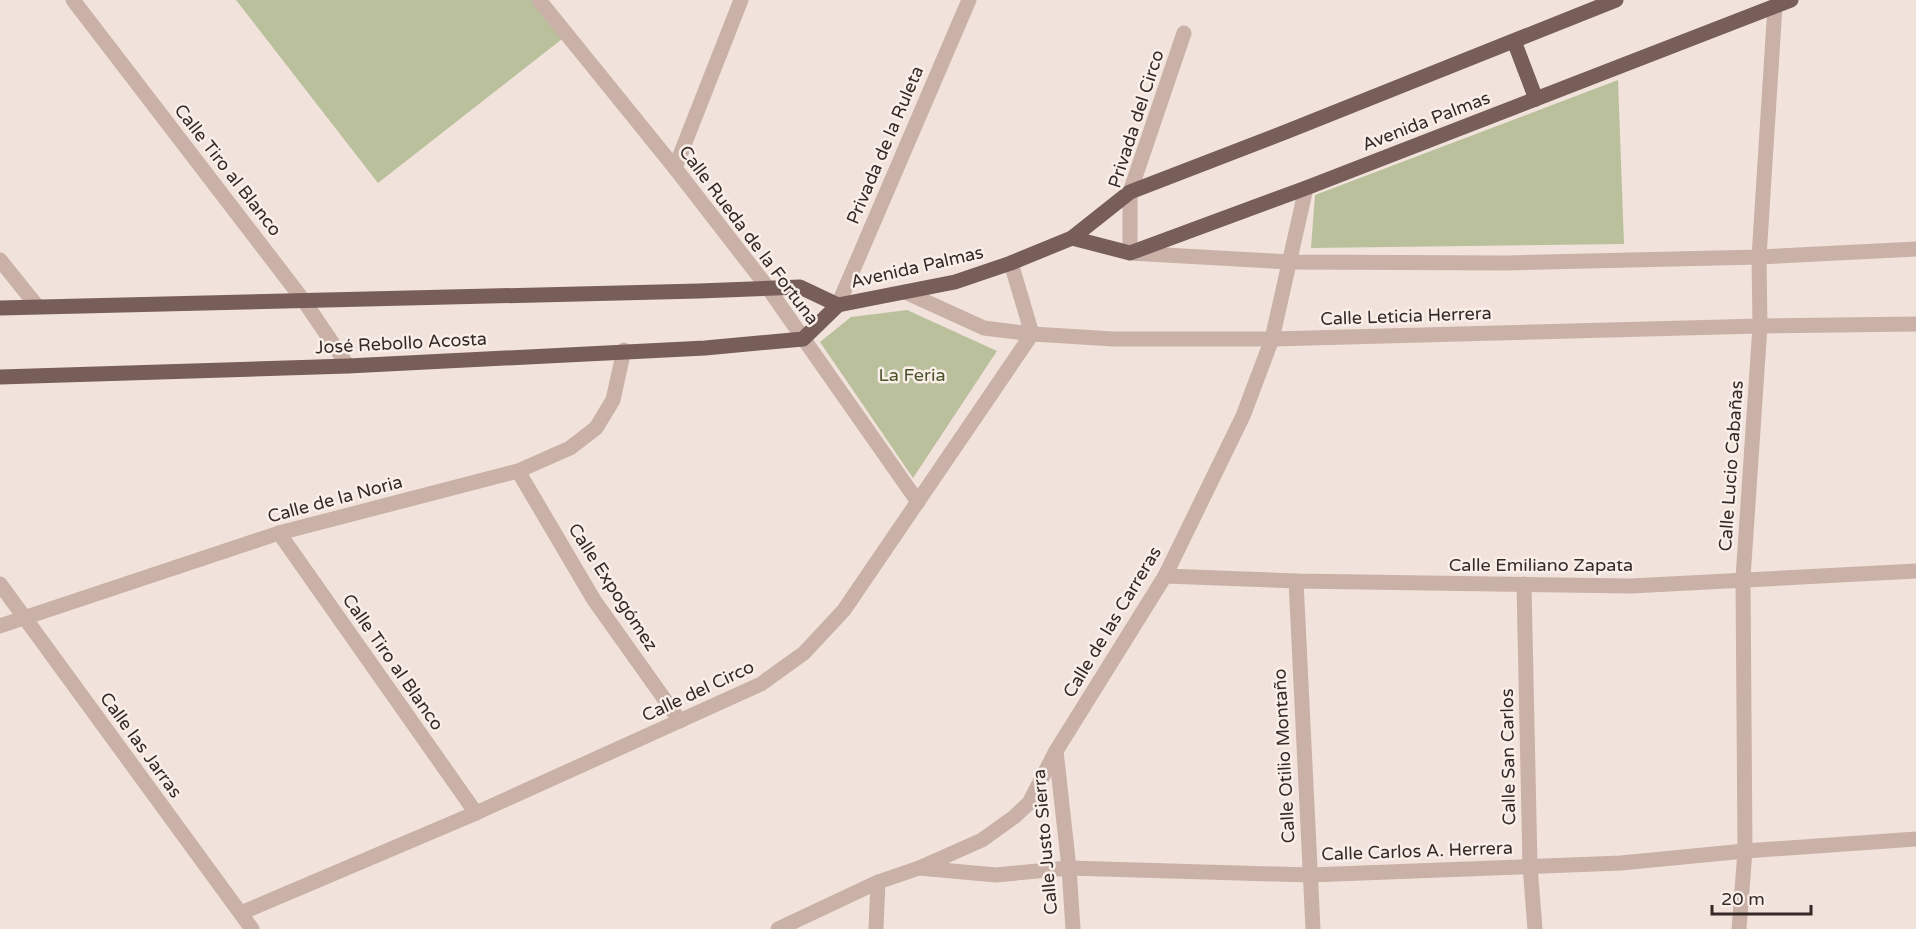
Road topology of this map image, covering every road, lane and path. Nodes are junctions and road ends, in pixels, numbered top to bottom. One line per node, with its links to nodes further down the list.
1 (73, 0): 23 (street, Calle Tiro al Blanco)
2 (539, 0): 11 (street, Calle Rueda de la Fortuna)
3 (741, 0): 11 (street)
4 (969, 0): 24 (street, Privada de la Ruleta)
5 (1616, 0): 9 (main road, Avenida Palmas)
6 (1791, 0): 7 (main road, Avenida Palmas)
7 (1775, 6): 10 (main road, Avenida Palmas); 17 (street, Calle Lucio Cabañas)
8 (1184, 33): 13 (street, Privada del Circo)
9 (1514, 40): 10 (main road); 13 (main road, Avenida Palmas)
10 (1536, 99): 12 (main road, Avenida Palmas)
11 (675, 168): 21 (street, Calle Rueda de la Fortuna)
12 (1306, 188): 16 (main road, Avenida Palmas); 19 (street, Calle de las Carreras)
13 (1130, 192): 14 (main road, Avenida Palmas); 16 (street, Privada del Circo)
14 (1072, 238): 16 (main road); 20 (main road, Avenida Palmas)
15 (1916, 249): 17 (street)
16 (1130, 254): 19 (street)
17 (1759, 257): 19 (street); 28 (street, Calle Lucio Cabañas)
18 (0, 260): 25 (street)
19 (1290, 262): 31 (street, Calle de las Carreras)
20 (1011, 263): 22 (main road, Avenida Palmas); 29 (street)
21 (768, 288): 23 (main road); 24 (main road, Avenida Palmas); 30 (street, Calle Rueda de la Fortuna)
22 (905, 292): 24 (main road, Avenida Palmas); 29 (street, Calle Leticia Herrera)
23 (304, 301): 25 (main road); 33 (street, Calle Tiro al Blanco)
24 (837, 305): 30 (main road, Avenida Palmas)
25 (37, 306): 26 (main road)
26 (0, 308)
27 (1916, 324): 28 (street, Calle Leticia Herrera)
28 (1760, 326): 31 (street, Calle Leticia Herrera); 40 (street, Calle Lucio Cabañas)
29 (1032, 334): 31 (street, Calle Leticia Herrera); 36 (street, Calle del Circo)
30 (803, 339): 32 (main road, José Rebollo Acosta); 36 (street, Calle Rueda de la Fortuna)
31 (1272, 339): 39 (street, Calle de las Carreras)
32 (624, 350): 33 (main road, José Rebollo Acosta); 35 (street, Calle de la Noria)
33 (348, 366): 34 (main road, José Rebollo Acosta)
34 (0, 376)
35 (518, 471): 37 (street, Calle de la Noria); 46 (street, Calle Expogómez)
36 (918, 502): 46 (street, Calle del Circo)
37 (279, 533): 44 (street, Calle de la Noria); 48 (street, Calle Tiro al Blanco)
38 (1916, 571): 40 (street, Calle Emiliano Zapata)
39 (1165, 576): 41 (street, Calle Emiliano Zapata); 47 (street, Calle de las Carreras)
40 (1743, 579): 43 (street, Calle Emiliano Zapata); 50 (street, Calle Lucio Cabañas)
41 (1296, 581): 43 (street, Calle Emiliano Zapata); 54 (street, Calle Otilio Montaño)
42 (0, 584): 44 (street, Calle las Jarras)
43 (1524, 584): 51 (street, Calle San Carlos)
44 (23, 617): 45 (street, Calle de la Noria); 56 (street, Calle las Jarras)
45 (0, 626)
46 (680, 721): 48 (street, Calle del Circo)
47 (1056, 751): 52 (street, Calle de las Carreras); 53 (street, Calle Justo Sierra)
48 (476, 813): 56 (street, Calle del Circo)
49 (1916, 839): 50 (street, Calle Carlos A. Herrera)
50 (1744, 851): 51 (street, Calle Carlos A. Herrera); 63 (street, Calle Lucio Cabañas)
51 (1530, 866): 54 (street, Calle Carlos A. Herrera); 62 (street, Calle San Carlos)
52 (919, 868): 53 (street, Calle Carlos A. Herrera); 55 (street, Calle de las Carreras)
53 (1069, 868): 54 (street, Calle Carlos A. Herrera); 60 (street, Calle Justo Sierra)
54 (1310, 875): 61 (street, Calle Otilio Montaño)
55 (878, 882): 58 (street, Calle de las Carreras); 59 (street)
56 (241, 913): 57 (street, Calle las Jarras)
57 (252, 929)
58 (778, 929)
59 (876, 929)
60 (1072, 929)
61 (1314, 929)
62 (1535, 929)
63 (1739, 929)

